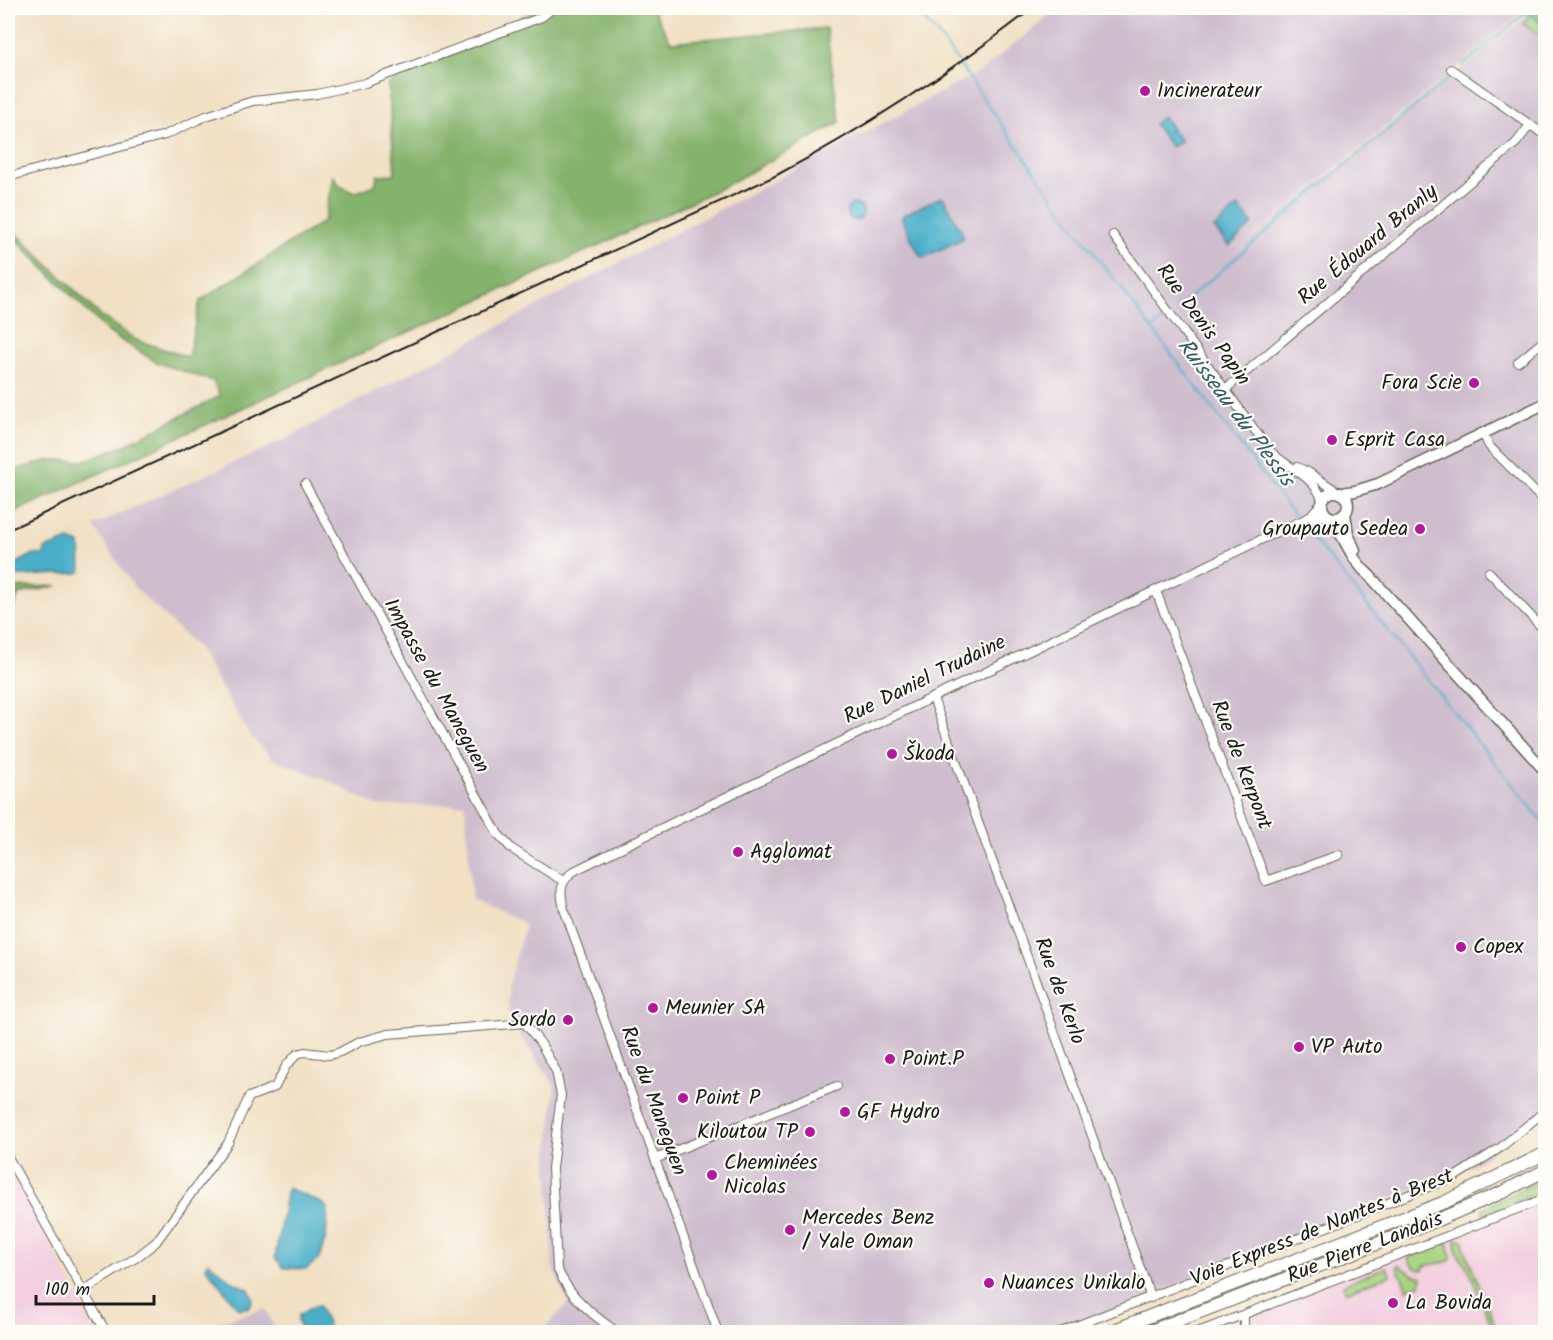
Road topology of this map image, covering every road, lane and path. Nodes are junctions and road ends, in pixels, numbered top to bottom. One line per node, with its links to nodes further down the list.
1 (553, 8): 5 (street)
2 (1451, 69): 3 (street)
3 (1530, 126): 4 (street); 9 (street, Rue Édouard Branly)
4 (1545, 136)
5 (8, 177)
6 (1113, 235): 9 (street, Rue Denis Papin)
7 (1545, 339): 8 (street)
8 (1518, 362)
9 (1226, 389): 12 (street, Rue Denis Papin)
10 (1545, 403): 11 (main road)
11 (1483, 433): 14 (main road); 17 (street)
12 (1285, 464): 15 (street, Rue Denis Papin); 16 (street, Rue Denis Papin)
13 (305, 484): 28 (street, Impasse du Maneguen)
14 (1378, 484): 15 (main road); 18 (main road)
15 (1339, 492): 16 (main road); 18 (main road)
16 (1321, 502): 19 (main road); 20 (street, Rue Daniel Trudaine)
17 (1545, 503)
18 (1346, 511): 19 (main road); 22 (main road)
19 (1328, 516): 20 (street, Rue Daniel Trudaine); 22 (main road)
20 (1308, 518): 23 (street, Rue Daniel Trudaine)
21 (1489, 572): 24 (street)
22 (1370, 576): 26 (main road)
23 (1156, 591): 25 (street, Rue Daniel Trudaine); 27 (street, Rue de Kerpont)
24 (1545, 632)
25 (933, 698): 28 (street, Rue Daniel Trudaine); 37 (street, Rue de Kerlo)
26 (1545, 772)
27 (1339, 855)
28 (563, 881): 33 (street, Rue du Maneguen)
29 (837, 1086): 33 (street)
30 (1545, 1110): 37 (street)
31 (1545, 1153): 44 (highway, Voie Express de Nantes à Brest)
32 (8, 1157): 36 (street)
33 (656, 1159): 42 (street, Rue du Maneguen)
34 (1545, 1170): 45 (highway, Voie Express de Nantes à Brest)
35 (1545, 1198): 38 (street, Rue Pierre Landais)
36 (83, 1291): 40 (street); 41 (street)
37 (1151, 1298): 43 (street)
38 (1244, 1315): 39 (street, Rue Pierre Landais); 47 (street)
39 (1220, 1329): 46 (street, Rue Pierre Landais)
40 (106, 1332)
41 (617, 1332)
42 (718, 1332)
43 (1061, 1332)
44 (1109, 1332)
45 (1149, 1332)
46 (1198, 1332)
47 (1244, 1332)

